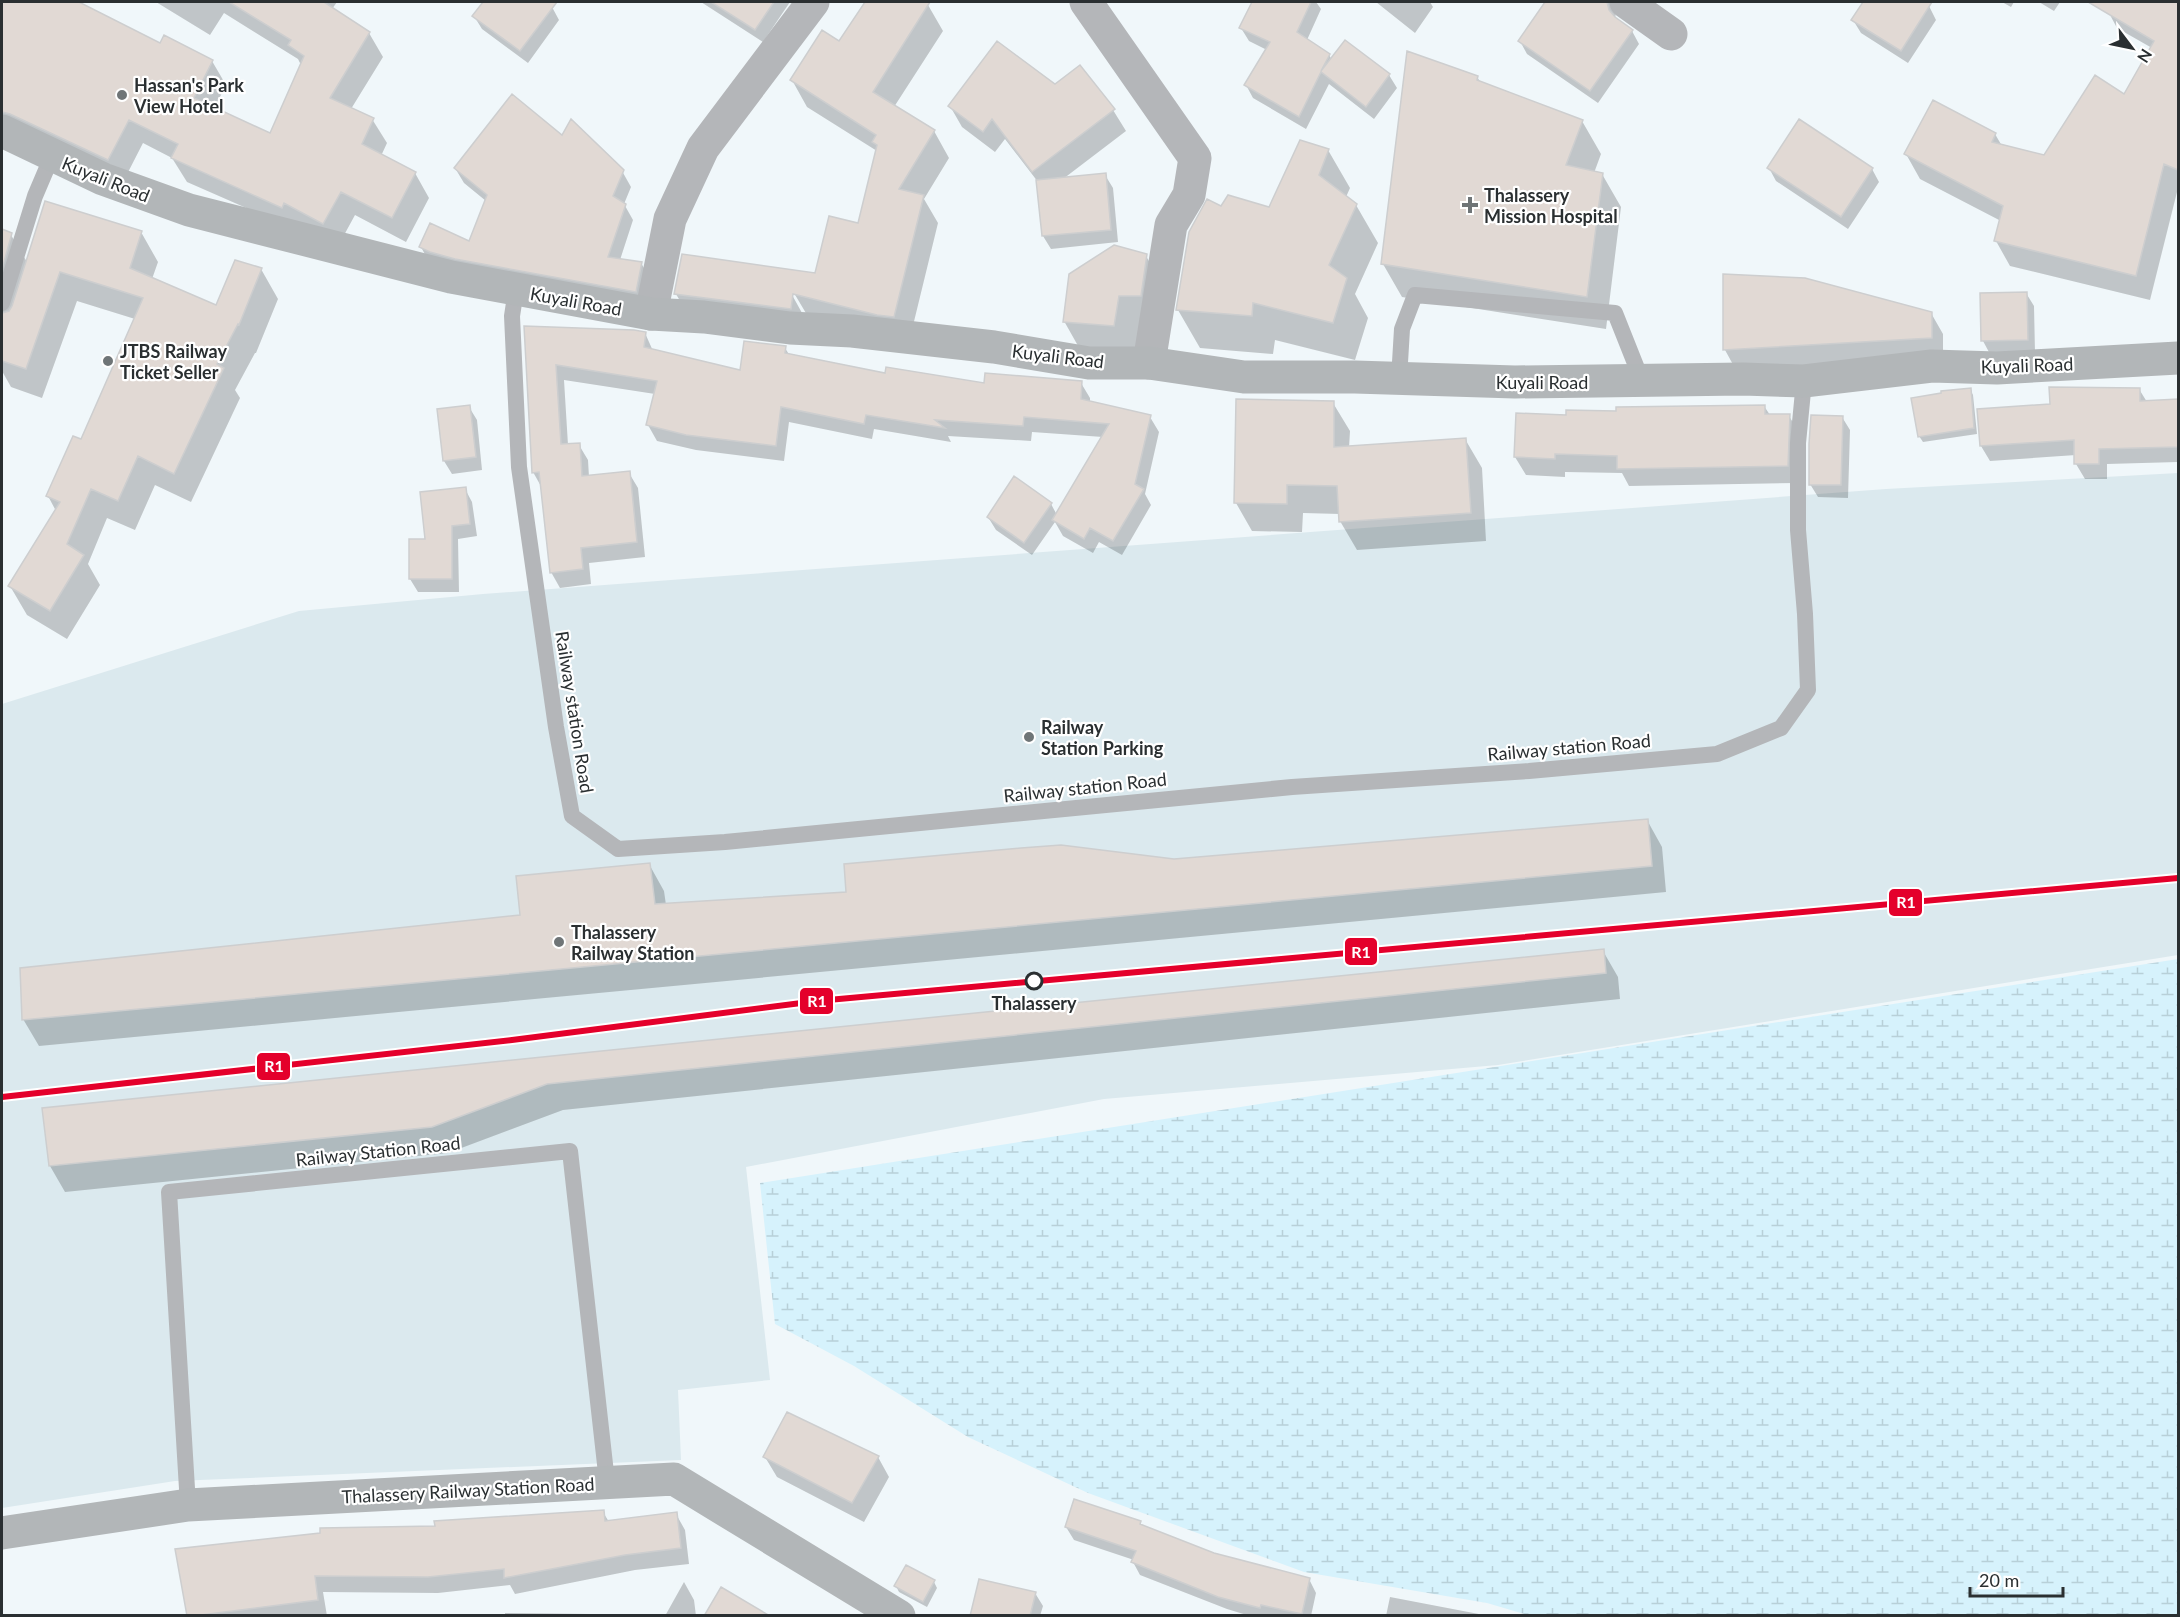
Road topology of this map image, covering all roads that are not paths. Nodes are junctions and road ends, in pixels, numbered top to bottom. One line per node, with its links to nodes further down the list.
1 (813, 2): 9 (street)
2 (1086, 2): 11 (street)
3 (1626, 2): 4 (street)
4 (1671, 34)
5 (3, 135): 6 (main road, Kuyali Road)
6 (52, 156): 7 (main road, Kuyali Road); 8 (lane)
7 (516, 290): 9 (main road, Kuyali Road); 14 (lane, Railway station Road)
8 (2, 303)
9 (651, 315): 11 (main road, Kuyali Road)
10 (2178, 358): 14 (main road, Kuyali Road)
11 (1149, 363): 12 (main road, Kuyali Road)
12 (1399, 379): 13 (main road, Kuyali Road); 13 (lane)
13 (1642, 381): 14 (main road, Kuyali Road)
14 (1804, 381)
15 (607, 1482): 16 (main road, Thalassery Railway Station Road); 16 (lane, Railway Station Road); 18 (main road, Thalassery Railway Station Road)
16 (188, 1505): 17 (main road, Thalassery Railway Station Road)
17 (2, 1533)
18 (899, 1616)

